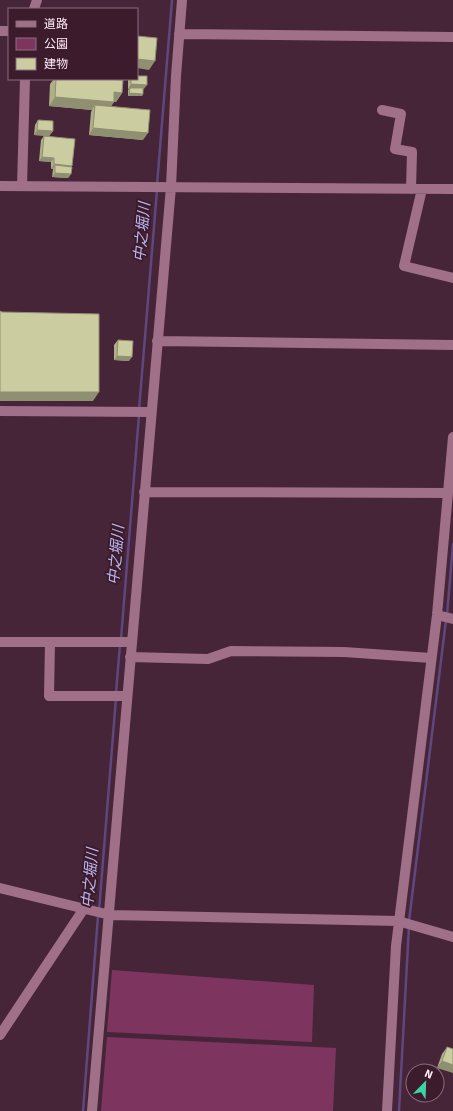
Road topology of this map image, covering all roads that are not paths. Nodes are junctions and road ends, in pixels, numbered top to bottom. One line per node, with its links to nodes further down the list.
1 (182, 0): 2 (street)
2 (179, 34): 3 (street); 8 (street)
3 (453, 37)
4 (25, 80): 7 (street)
5 (382, 110): 9 (street)
6 (0, 186): 7 (street)
7 (22, 186): 8 (street)
8 (171, 187): 9 (street); 13 (street)
9 (411, 189): 10 (street)
10 (422, 189): 11 (street); 12 (street)
11 (453, 189)
12 (453, 278)
13 (157, 341): 14 (street); 16 (street)
14 (453, 345)
15 (0, 411): 16 (street)
16 (148, 412): 18 (street)
17 (453, 437): 19 (street)
18 (144, 492): 19 (street); 23 (street)
19 (448, 493): 20 (street)
20 (439, 615): 21 (street); 26 (street)
21 (453, 619)
22 (0, 642): 24 (street)
23 (132, 642): 24 (street); 25 (street)
24 (50, 643): 27 (street)
25 (130, 656): 26 (street); 27 (street)
26 (431, 658): 31 (street)
27 (127, 696): 30 (street)
28 (0, 888): 29 (street)
29 (88, 911): 30 (street); 33 (street)
30 (107, 915): 31 (street); 34 (street)
31 (401, 922): 32 (street); 35 (street)
32 (453, 937)
33 (0, 1036)
34 (92, 1111)
35 (387, 1111)

